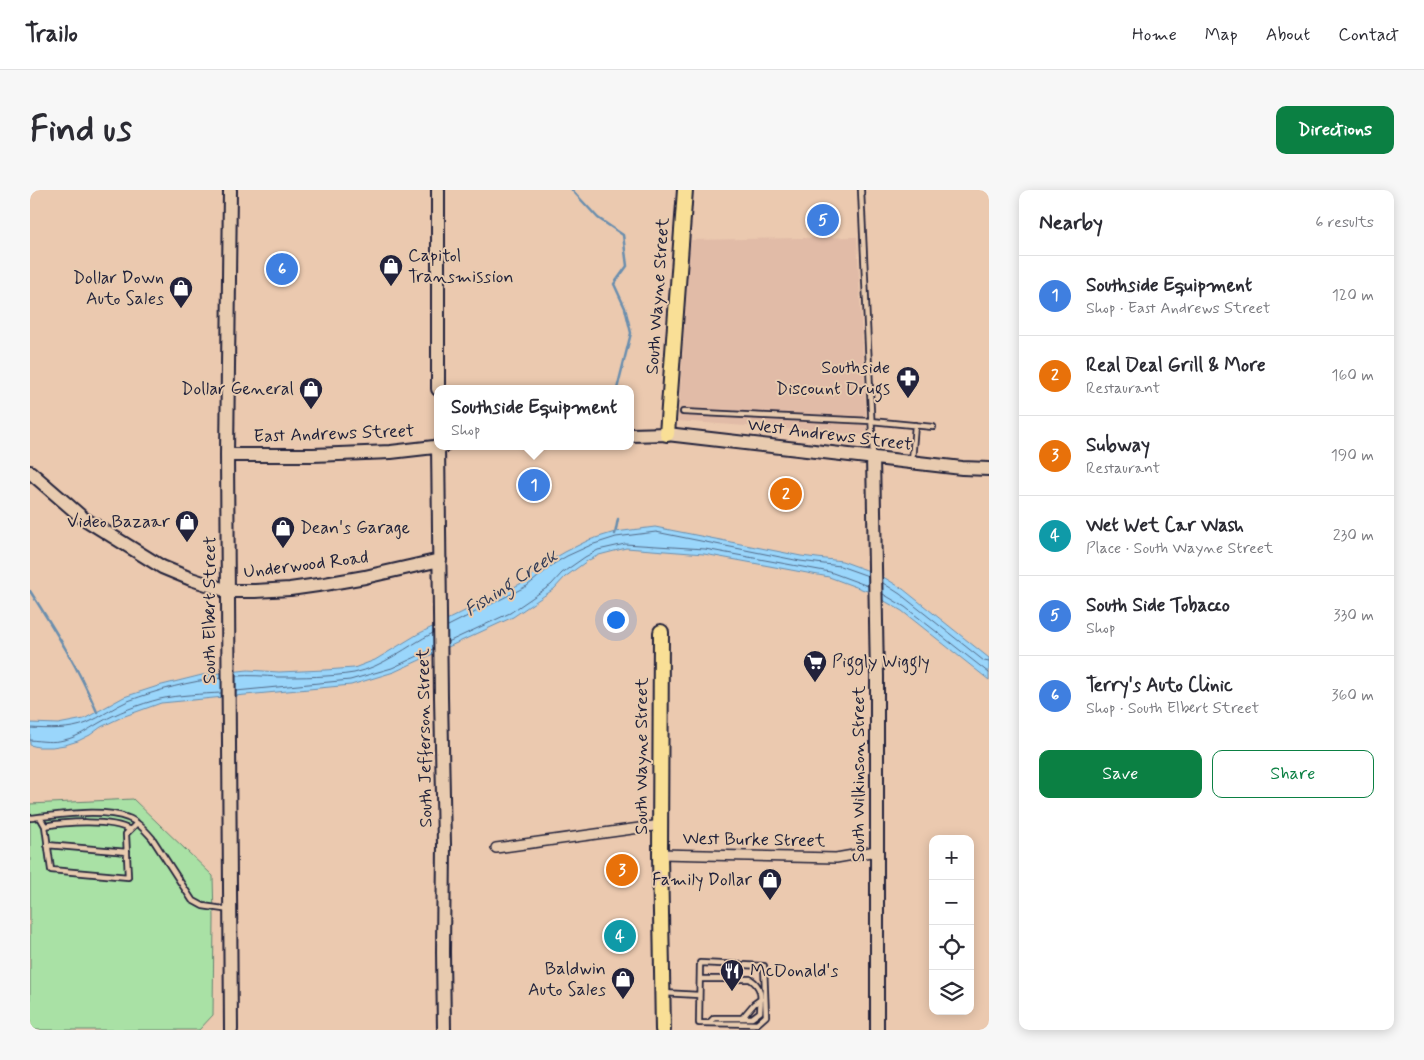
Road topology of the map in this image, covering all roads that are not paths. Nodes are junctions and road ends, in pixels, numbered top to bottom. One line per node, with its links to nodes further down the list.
1 (230, 190): 14 (street, South Elbert Street)
2 (438, 190): 5 (street)
3 (685, 190): 10 (main road, South Wayne Street)
4 (861, 190): 7 (lane)
5 (438, 385)
6 (683, 412): 7 (lane)
7 (871, 421): 8 (lane); 15 (lane)
8 (914, 425): 9 (lane); 16 (lane)
9 (933, 427)
10 (667, 434): 11 (street); 15 (street, West Andrews Street)
11 (634, 435)
12 (434, 447): 14 (street, East Andrews Street)
13 (438, 450): 19 (street, South Jefferson Street)
14 (227, 455): 20 (street, South Elbert Street)
15 (873, 457): 16 (street, West Andrews Street); 30 (street, South Wilkinson Street)
16 (912, 462): 17 (street, West Andrews Street)
17 (989, 469)
18 (30, 472): 20 (street, Underwood Road)
19 (440, 560): 20 (street, Underwood Road); 42 (street, South Jefferson Street)
20 (228, 591): 33 (street, South Elbert Street)
21 (661, 632): 26 (main road, South Wayne Street)
22 (40, 817): 23 (lane); 24 (lane); 25 (lane)
23 (30, 818)
24 (136, 823): 27 (lane); 33 (lane)
25 (45, 826): 27 (lane); 28 (lane)
26 (661, 826): 29 (street); 32 (main road, South Wayne Street)
27 (130, 830): 31 (lane)
28 (47, 846): 31 (lane); 31 (lane)
29 (496, 848)
30 (876, 851): 32 (street, West Burke Street); 44 (street, South Wilkinson Street)
31 (127, 852)
32 (660, 854): 35 (main road, South Wayne Street)
33 (231, 910): 41 (street, South Elbert Street)
34 (700, 979): 36 (lane); 37 (lane); 40 (lane)
35 (662, 993): 36 (lane); 43 (main road, South Wayne Street)
36 (700, 995): 39 (lane)
37 (761, 999): 38 (lane); 38 (lane)
38 (743, 1017): 39 (lane)
39 (709, 1024): 40 (lane)
40 (757, 1027)
41 (231, 1030)
42 (444, 1030)
43 (663, 1030)
44 (877, 1030)

